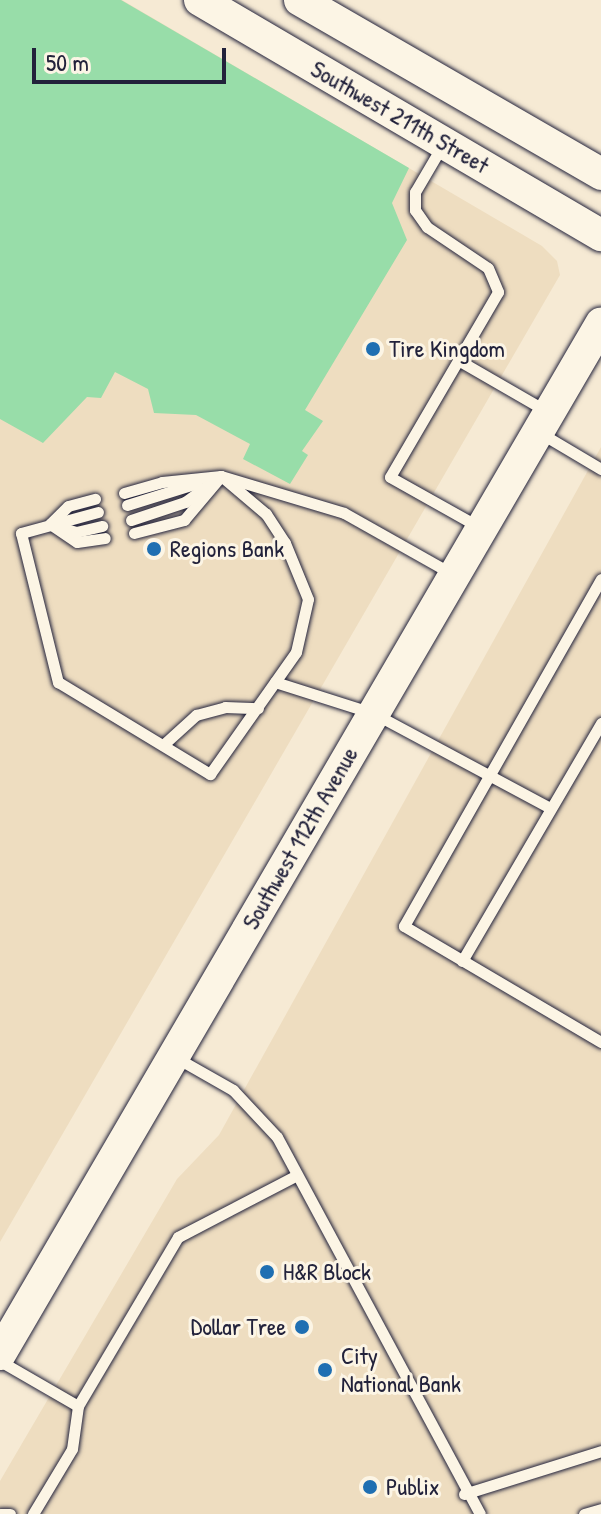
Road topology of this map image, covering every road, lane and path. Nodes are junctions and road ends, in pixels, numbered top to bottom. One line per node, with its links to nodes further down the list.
1 (200, 0): 3 (main road, Southwest 211th Street)
2 (308, 2): 4 (main road)
3 (444, 143): 5 (main road, Southwest 211th Street); 7 (lane)
4 (601, 174)
5 (601, 235)
6 (599, 331): 8 (main road, Southwest 112th Avenue)
7 (458, 360): 8 (lane); 16 (lane)
8 (544, 422): 9 (lane); 16 (main road, Southwest 112th Avenue)
9 (601, 469)
10 (221, 476): 12 (lane); 14 (lane); 18 (lane); 19 (lane); 21 (lane)
11 (95, 499): 15 (lane)
12 (125, 499)
13 (98, 512): 15 (lane)
14 (131, 520)
15 (50, 524): 17 (lane); 25 (lane)
16 (481, 529): 19 (main road, Southwest 112th Avenue)
17 (103, 532)
18 (134, 533)
19 (454, 575): 23 (main road, Southwest 112th Avenue)
20 (601, 579): 26 (lane)
21 (275, 682): 22 (lane); 23 (lane)
22 (258, 708): 25 (lane); 25 (lane)
23 (373, 713): 26 (lane); 30 (main road, Southwest 112th Avenue)
24 (601, 723): 27 (lane)
25 (163, 745)
26 (491, 774): 27 (lane); 28 (lane)
27 (550, 808): 28 (lane)
28 (462, 961): 29 (lane)
29 (601, 1042)
30 (173, 1056): 31 (lane); 32 (main road, Southwest 112th Avenue)
31 (297, 1175): 34 (lane); 36 (lane)
32 (0, 1354)
33 (0, 1361): 34 (lane)
34 (78, 1406): 40 (lane)
35 (601, 1451): 36 (lane)
36 (464, 1494): 41 (lane)
37 (601, 1509): 42 (lane)
38 (0, 1514): 39 (lane)
39 (10, 1514)
40 (33, 1514)
41 (480, 1514)
42 (584, 1514)

